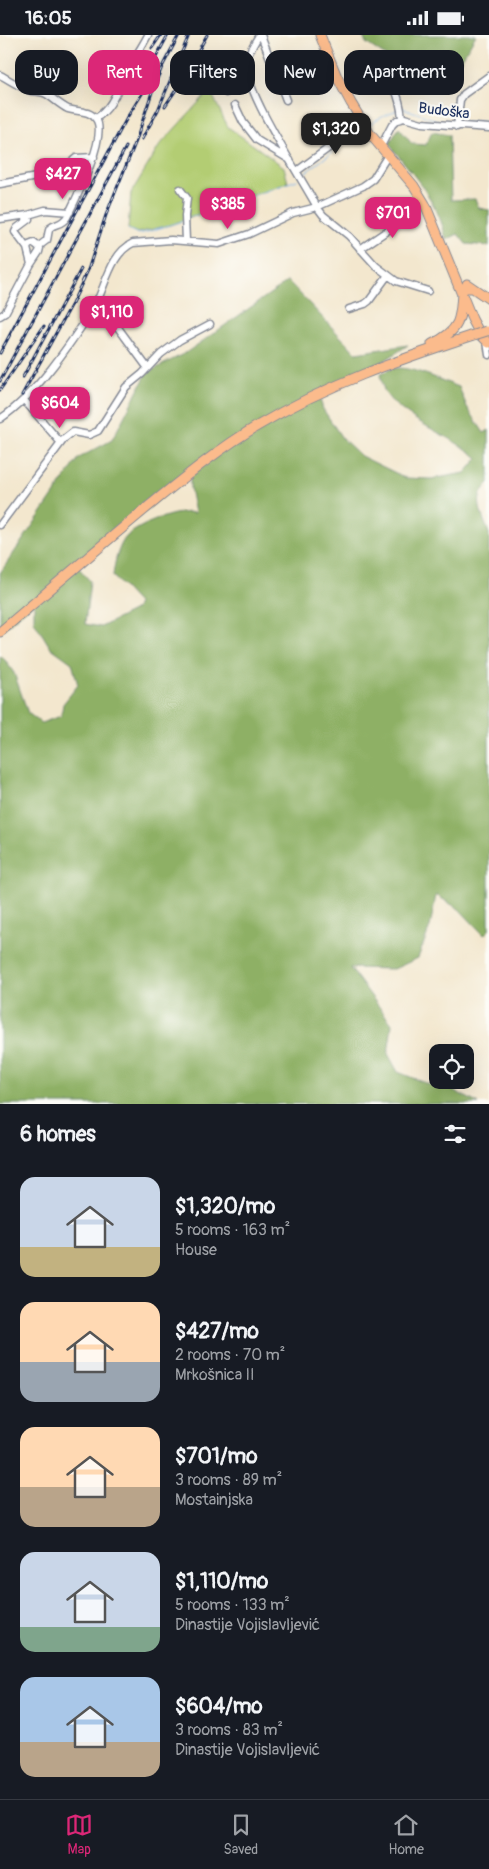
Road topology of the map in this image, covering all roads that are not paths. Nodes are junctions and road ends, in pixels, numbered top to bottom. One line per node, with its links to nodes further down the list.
1 (148, 35): 12 (street)
2 (260, 35): 4 (street); 9 (street)
3 (320, 35): 13 (main road)
4 (252, 50)
5 (0, 75): 12 (street)
6 (489, 77): 14 (street)
7 (255, 94): 19 (street)
8 (397, 95): 11 (street)
9 (286, 100)
10 (235, 105): 19 (street)
11 (401, 113): 14 (street, Budoška); 16 (street, Budoška)
12 (96, 118): 18 (street)
13 (366, 127): 16 (main road); 20 (street)
14 (457, 127): 15 (street, Budoška)
15 (489, 129)
16 (381, 146): 17 (main road)
17 (388, 155): 23 (street); 32 (main road)
18 (94, 157): 21 (street); 24 (street)
19 (291, 161): 20 (street)
20 (298, 171): 23 (street)
21 (0, 183)
22 (180, 189): 28 (street)
23 (318, 207): 28 (street); 31 (street)
24 (70, 211): 26 (street); 29 (street)
25 (414, 212): 31 (street)
26 (28, 215): 27 (street); 30 (street)
27 (0, 219)
28 (186, 241): 38 (street)
29 (39, 246): 30 (street); 33 (street)
30 (27, 248): 33 (street)
31 (360, 249): 34 (street)
32 (448, 258): 35 (main road); 37 (main road)
33 (31, 264): 41 (street)
34 (388, 275): 36 (street); 40 (street)
35 (471, 288): 37 (main road); 39 (main road)
36 (428, 291)
37 (462, 292): 44 (main road); 45 (main road)
38 (97, 299): 47 (street); 48 (street)
39 (489, 299)
40 (349, 309)
41 (0, 316)
42 (210, 324): 47 (street)
43 (488, 330): 45 (main road, bridge)
44 (488, 342): 46 (street)
45 (413, 355): 52 (main road)
46 (489, 355)
47 (147, 367): 50 (street)
48 (24, 400): 49 (street); 50 (street)
49 (0, 419)
50 (61, 443): 51 (street)
51 (0, 523)
52 (0, 632)

